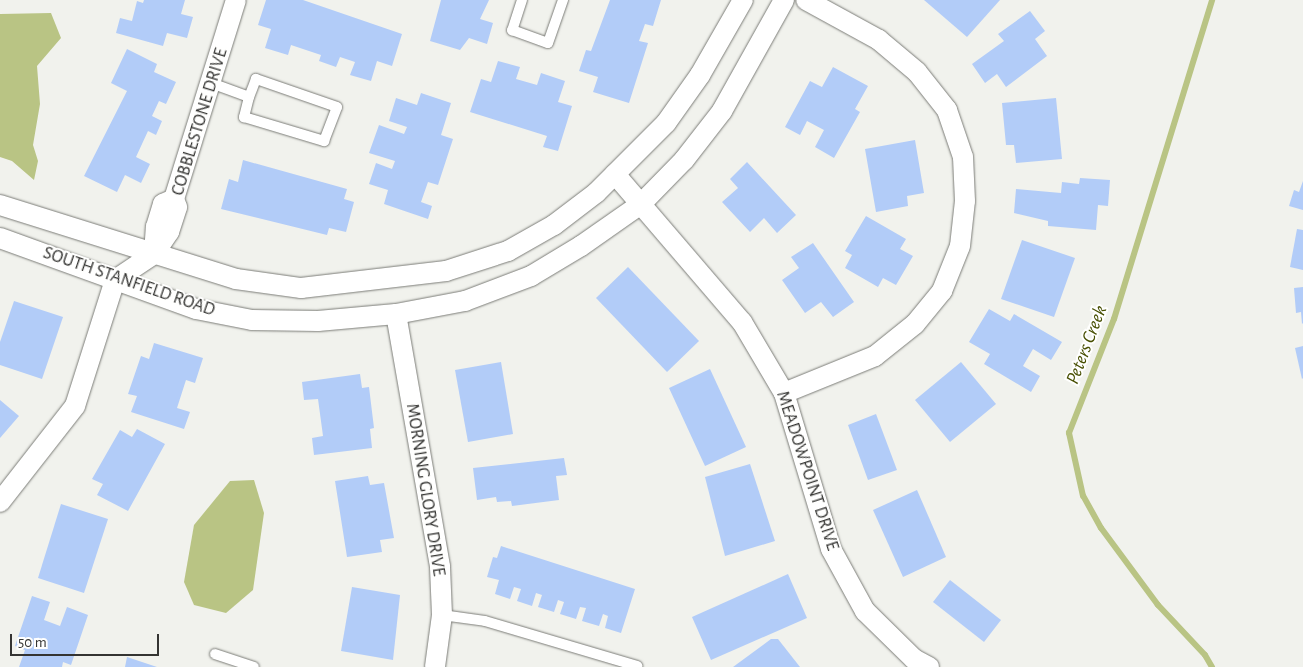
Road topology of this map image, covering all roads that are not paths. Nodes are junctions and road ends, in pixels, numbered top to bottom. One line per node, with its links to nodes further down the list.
1 (236, 0): 7 (street, COBBLESTONE DRIVE)
2 (522, 0): 3 (lane)
3 (563, 0)
4 (743, 0): 9 (street, SOUTH STANFIELD ROAD)
5 (784, 0): 11 (street, SOUTH STANFIELD ROAD)
6 (806, 0): 16 (street)
7 (211, 84): 8 (lane); 13 (street, COBBLESTONE DRIVE)
8 (250, 97): 8 (lane)
9 (615, 174): 11 (street, MEADOWPOINT DRIVE); 13 (street, SOUTH STANFIELD ROAD)
10 (0, 204): 13 (street, SOUTH STANFIELD ROAD)
11 (641, 204): 15 (street, SOUTH STANFIELD ROAD); 16 (street, MEADOWPOINT DRIVE)
12 (0, 238): 14 (street, SOUTH STANFIELD ROAD)
13 (154, 254): 14 (street, COBBLESTONE DRIVE)
14 (115, 280): 15 (street, SOUTH STANFIELD ROAD); 17 (street)
15 (396, 314): 18 (street, MORNING GLORY DRIVE)
16 (784, 393): 23 (street, MEADOWPOINT DRIVE)
17 (0, 502)
18 (442, 615): 20 (lane); 22 (street, MORNING GLORY DRIVE)
19 (215, 654): 21 (lane)
20 (637, 666)
21 (254, 667)
22 (434, 667)
23 (929, 667)

